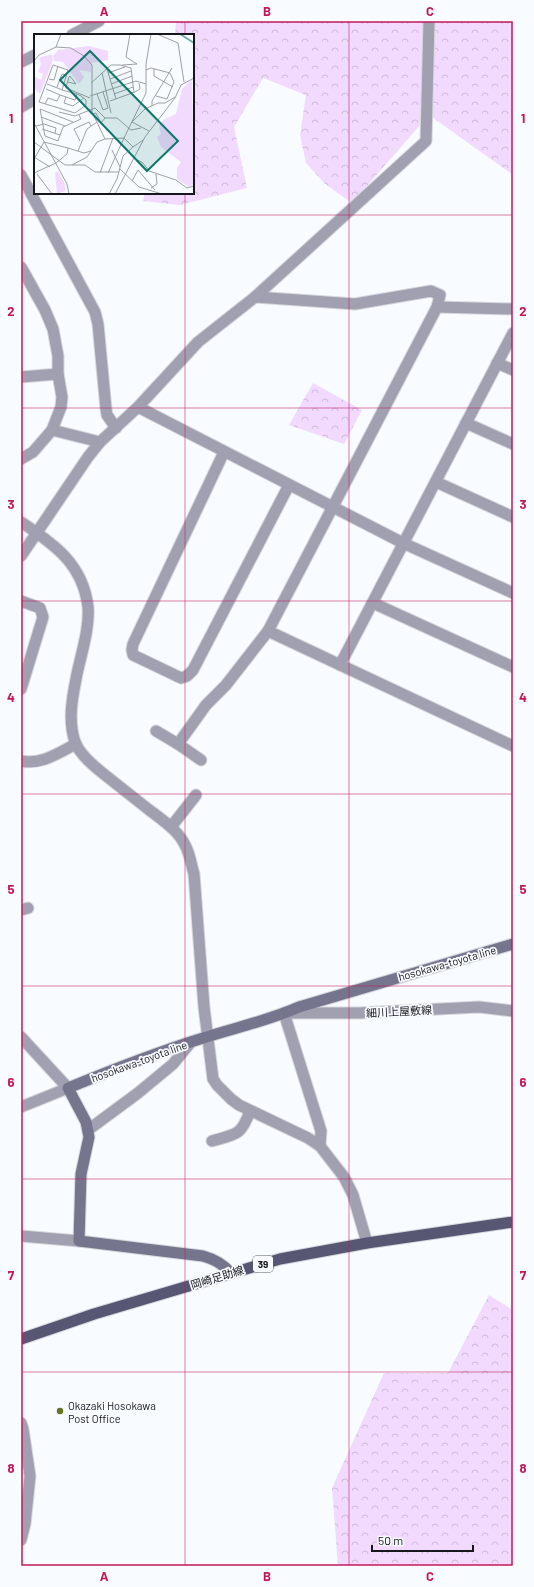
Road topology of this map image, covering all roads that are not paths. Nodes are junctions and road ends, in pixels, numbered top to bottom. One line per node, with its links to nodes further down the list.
1 (99, 21): 3 (street)
2 (429, 21): 11 (street)
3 (74, 34)
4 (34, 56): 5 (street)
5 (21, 62)
6 (34, 100): 7 (street)
7 (21, 107)
8 (21, 175): 21 (street)
9 (21, 267): 10 (street)
10 (24, 280): 17 (street)
11 (255, 297): 12 (street); 19 (street)
12 (437, 307): 13 (street); 29 (street)
13 (513, 309)
14 (513, 333): 15 (street)
15 (497, 363): 16 (street); 20 (street)
16 (513, 370)
17 (58, 374): 18 (street); 22 (street)
18 (21, 377)
19 (138, 408): 21 (street); 25 (street)
20 (466, 423): 24 (street); 27 (street)
21 (116, 428): 23 (street)
22 (52, 430): 23 (street); 26 (street)
23 (100, 442): 32 (street)
24 (513, 444)
25 (224, 452): 28 (street); 28 (street)
26 (21, 459)
27 (436, 482): 30 (street); 33 (street)
28 (290, 485): 29 (street)
29 (333, 507): 33 (street); 38 (street)
30 (513, 517)
31 (21, 522): 32 (street)
32 (37, 533): 34 (street); 43 (street)
33 (403, 543): 35 (street); 37 (street)
34 (21, 556)
35 (513, 593)
36 (21, 602): 41 (street)
37 (373, 603): 39 (street); 40 (street)
38 (268, 631): 39 (street); 44 (street)
39 (340, 665): 45 (street)
40 (513, 667)
41 (21, 689)
42 (156, 731): 44 (street)
43 (76, 744): 47 (street); 49 (street)
44 (178, 744): 46 (street)
45 (513, 746)
46 (201, 760)
47 (21, 761)
48 (196, 795): 49 (street)
49 (171, 827): 54 (street)
50 (513, 944): 52 (main road, hosokawa-toyota line)
51 (513, 1011): 52 (street, 細川上屋敷線)
52 (284, 1013): 54 (main road, hosokawa-toyota line); 61 (street)
53 (21, 1037): 56 (street)
54 (207, 1037): 55 (main road, hosokawa-toyota line); 58 (street)
55 (191, 1042): 56 (main road, hosokawa-toyota line); 59 (street)
56 (68, 1088): 57 (street); 59 (main road)
57 (21, 1107)
58 (250, 1111): 60 (street); 61 (street)
59 (88, 1130): 64 (main road)
60 (212, 1142)
61 (320, 1146): 65 (street)
62 (513, 1222): 65 (main road, 岡崎足助線 / 39)
63 (21, 1236): 64 (street)
64 (79, 1241): 66 (main road)
65 (367, 1243): 66 (main road, 岡崎足助線 / 39)
66 (231, 1273): 67 (main road, 岡崎足助線 / 39)
67 (21, 1340)
68 (21, 1423): 69 (street)
69 (21, 1540)

